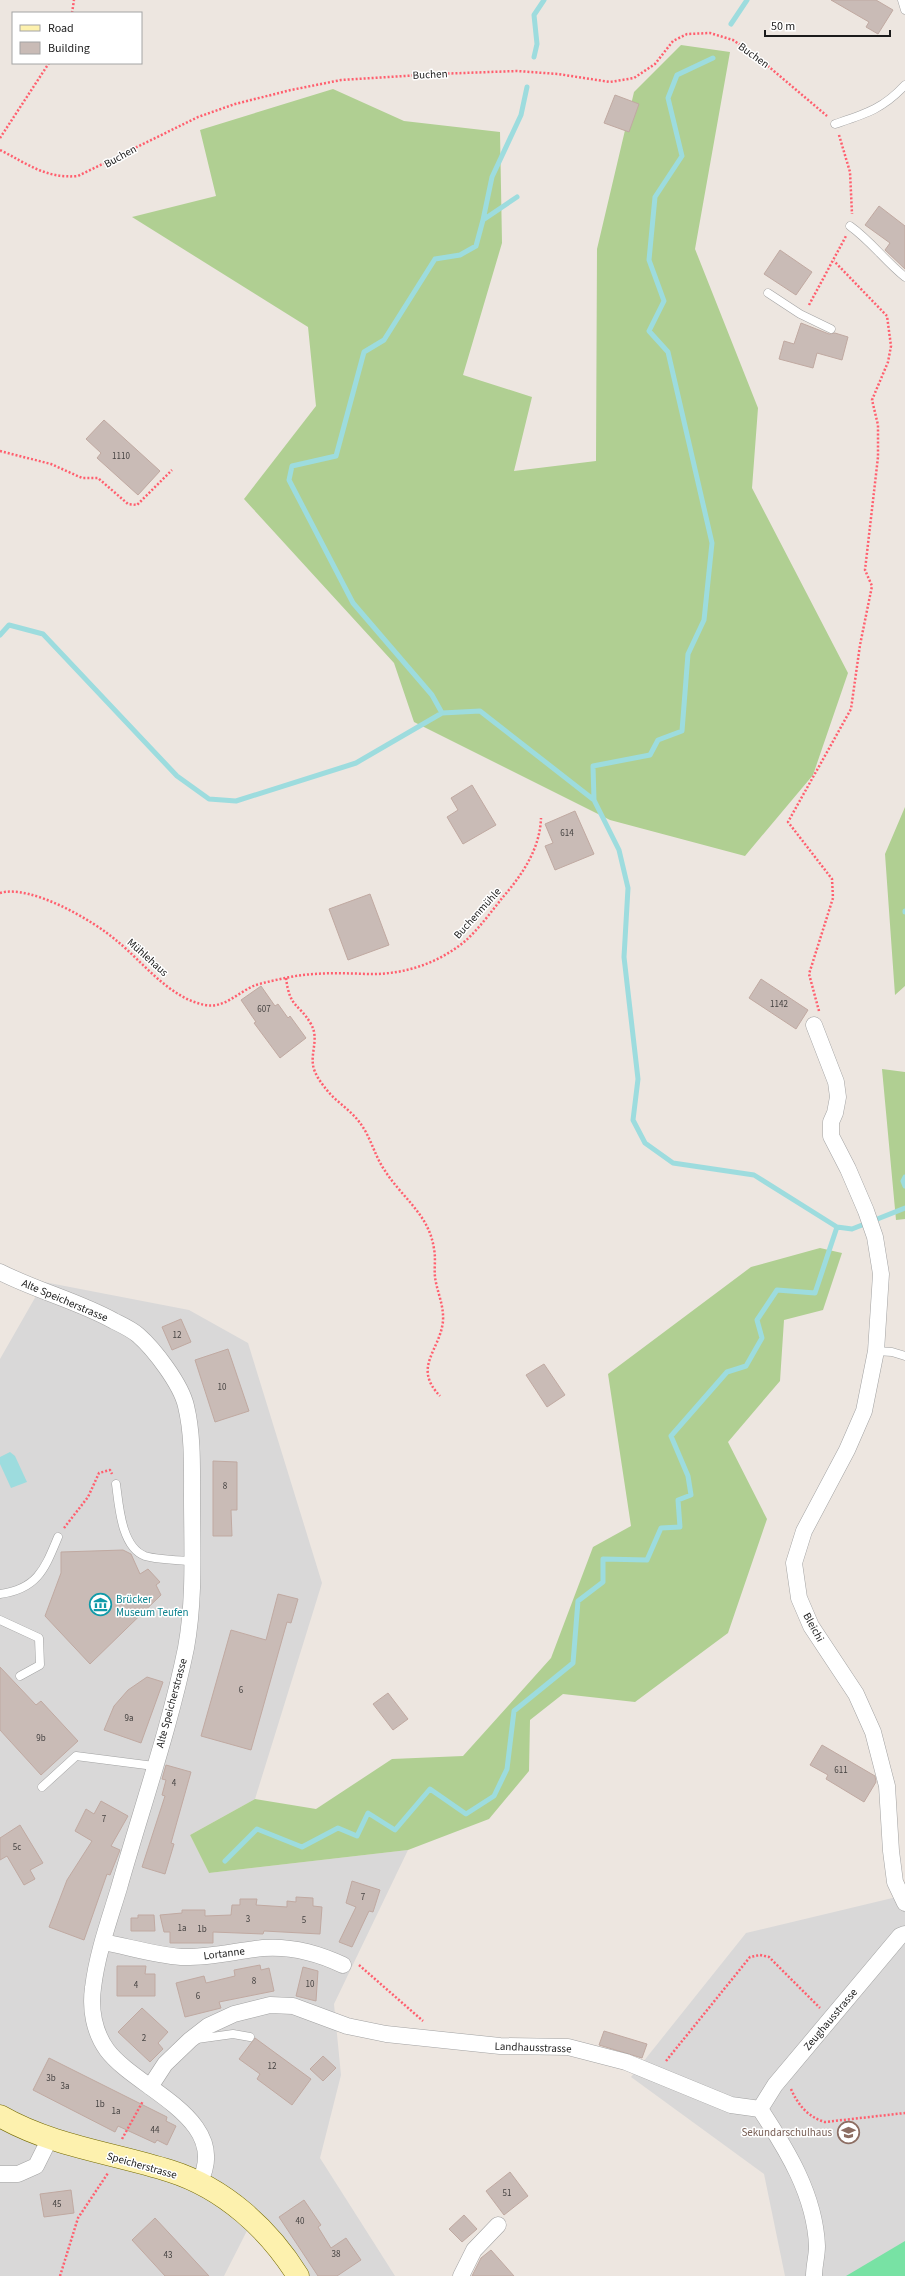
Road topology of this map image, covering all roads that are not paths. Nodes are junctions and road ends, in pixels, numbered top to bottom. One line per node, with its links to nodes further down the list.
1 (902, 0): 2 (lane)
2 (905, 10)
3 (905, 85): 4 (lane)
4 (835, 124)
5 (850, 226): 6 (lane)
6 (905, 277)
7 (768, 293): 8 (lane)
8 (831, 329)
9 (814, 1025): 11 (street, Bleichi)
10 (0, 1272): 15 (street, Alte Speicherstrasse)
11 (876, 1351): 12 (lane); 21 (street, Bleichi)
12 (905, 1356)
13 (116, 1484): 15 (lane)
14 (58, 1537): 16 (lane)
15 (192, 1561): 19 (street, Alte Speicherstrasse)
16 (0, 1594)
17 (0, 1620): 18 (lane)
18 (20, 1676)
19 (154, 1766): 20 (lane); 23 (street, Alte Speicherstrasse)
20 (42, 1787)
21 (905, 1903)
22 (905, 1934): 28 (street, Zeughausstrasse)
23 (103, 1942): 24 (street, Lortanne); 27 (street, Alte Speicherstrasse)
24 (343, 1965)
25 (250, 2037): 26 (lane)
26 (190, 2040): 27 (street, Landhausstrasse); 28 (street, Landhausstrasse)
27 (148, 2091): 32 (street, Alte Speicherstrasse)
28 (760, 2109): 36 (street)
29 (0, 2116): 30 (main road, Speicherstrasse)
30 (50, 2138): 31 (street); 32 (main road, Speicherstrasse)
31 (0, 2174)
32 (199, 2183): 34 (main road, Speicherstrasse)
33 (498, 2225): 35 (street)
34 (298, 2276)
35 (461, 2276)
36 (814, 2276)

